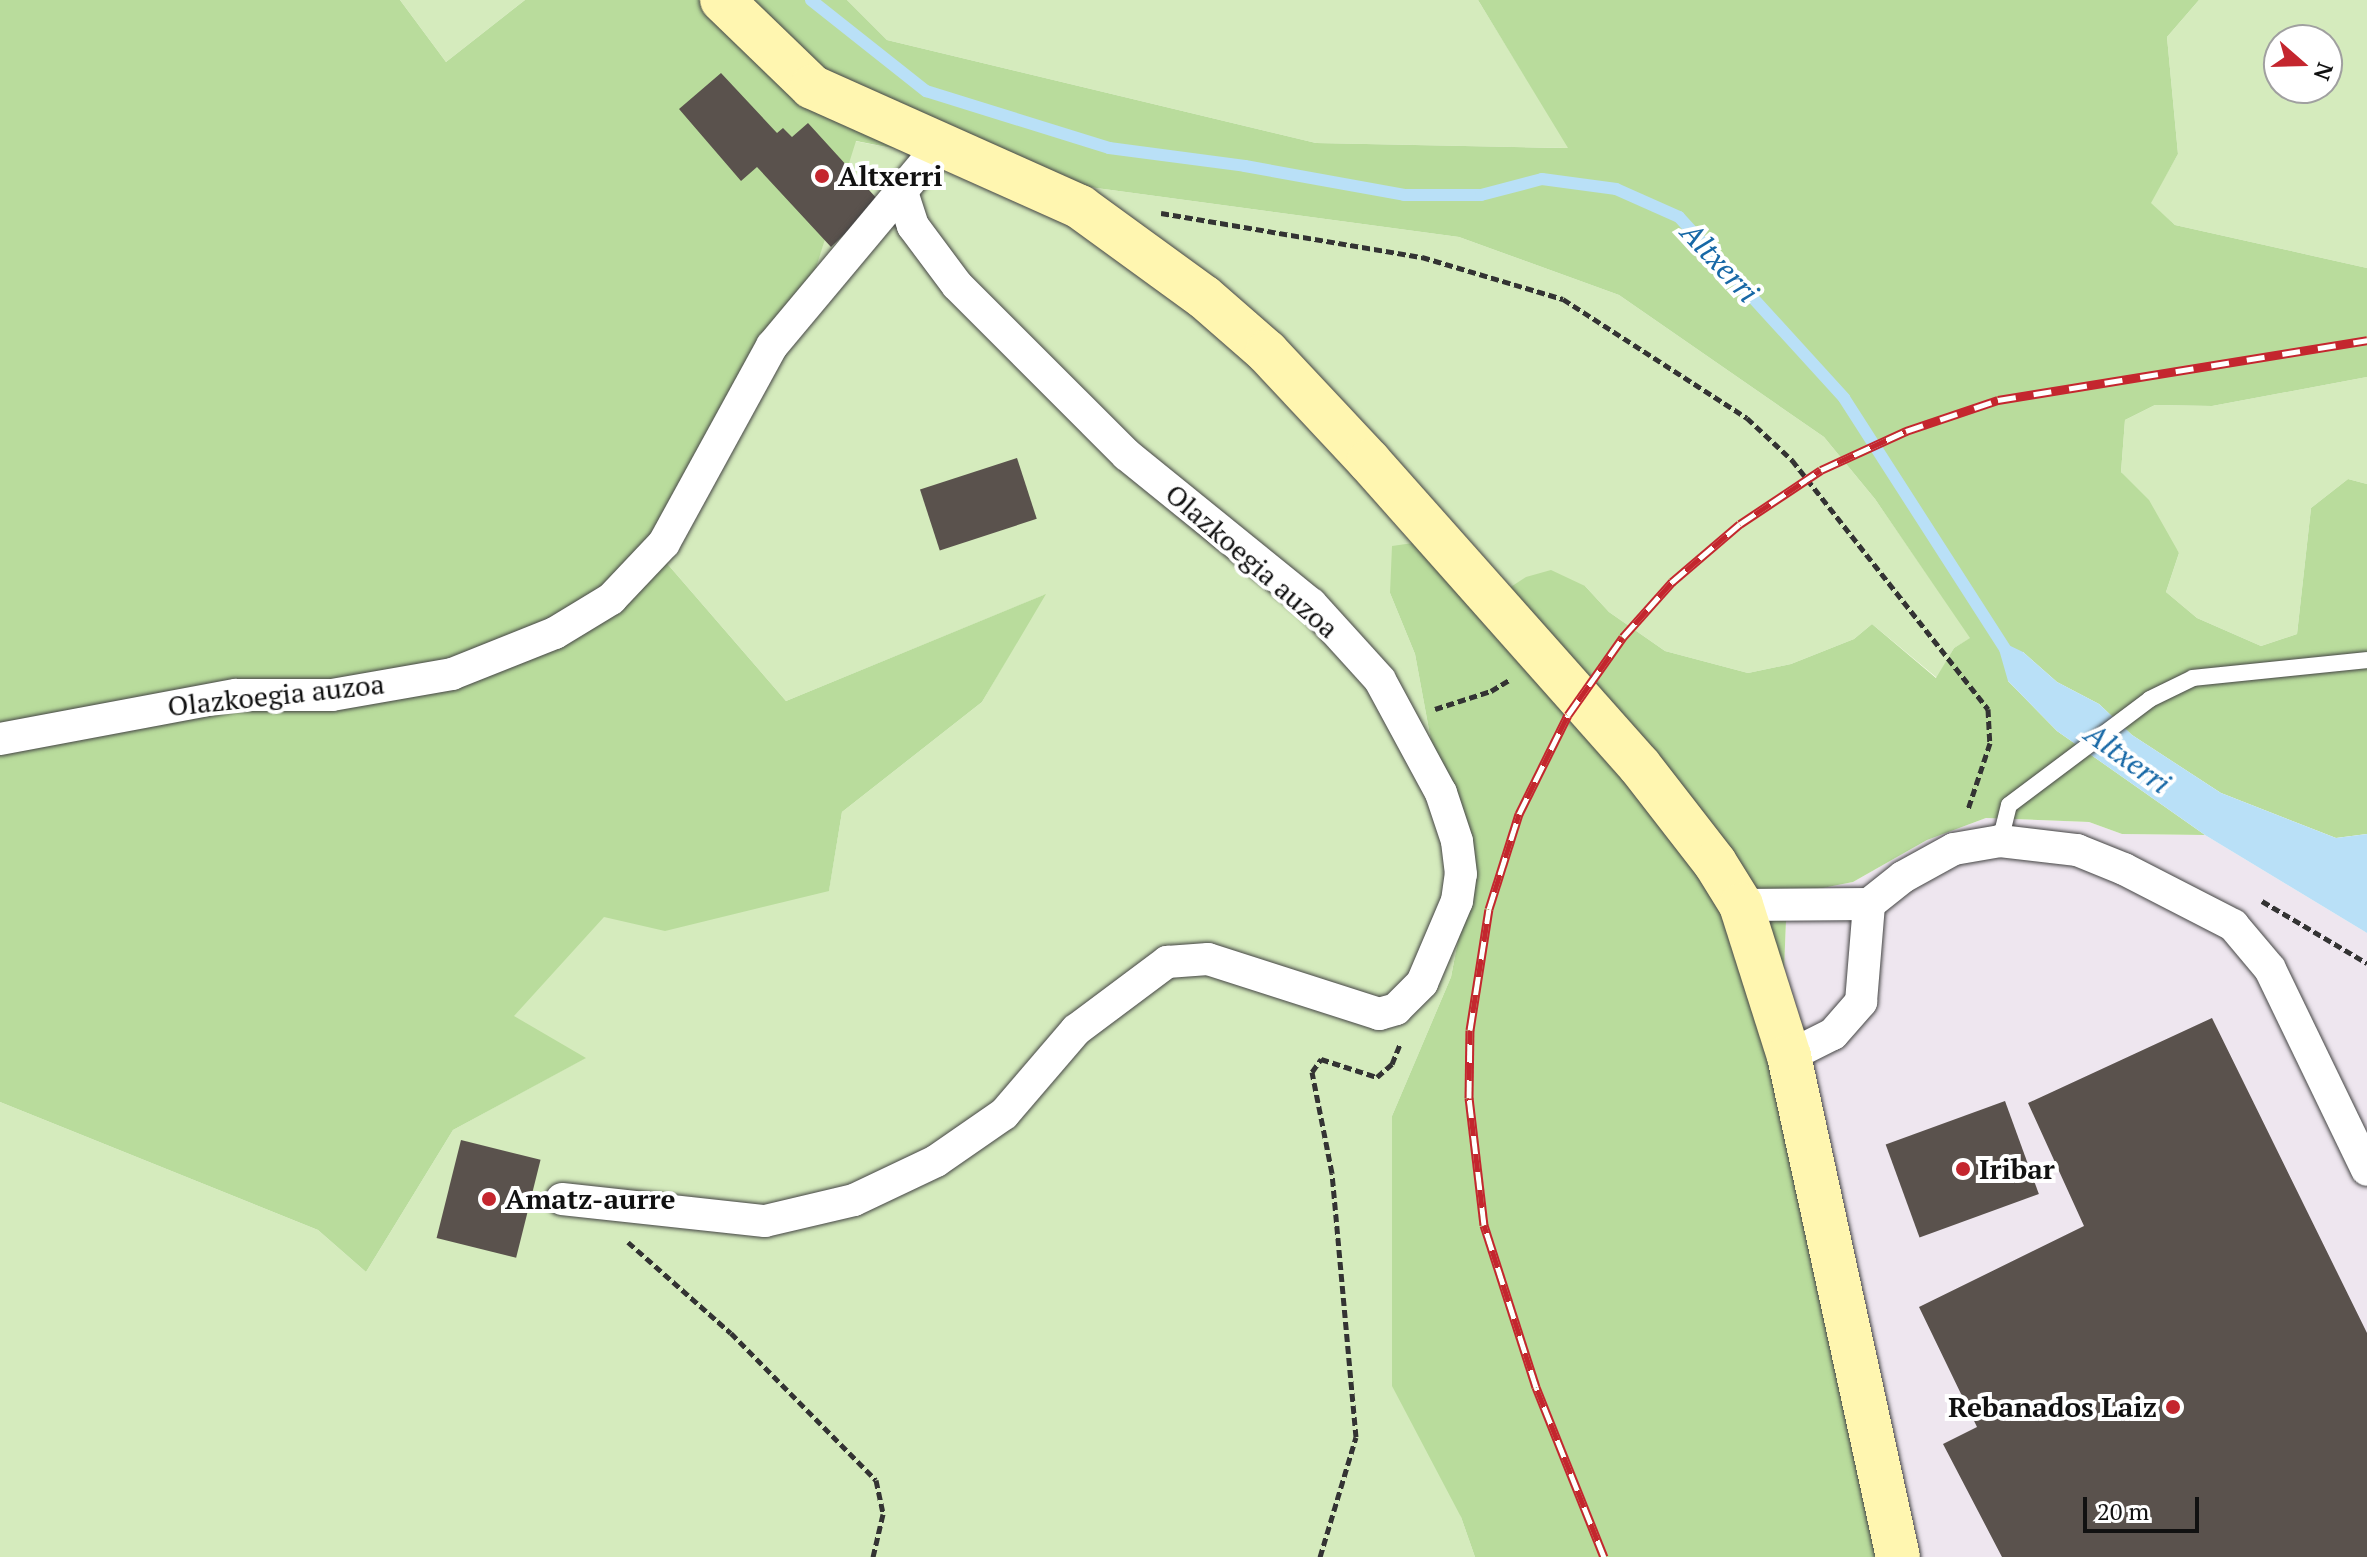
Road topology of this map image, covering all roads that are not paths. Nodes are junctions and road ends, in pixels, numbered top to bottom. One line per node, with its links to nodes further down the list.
1 (722, 0): 2 (street)
2 (940, 145): 3 (street, Olazkoegia auzoa); 8 (street)
3 (902, 193): 5 (street, Olazkoegia auzoa); 11 (street, Olazkoegia auzoa)
4 (2367, 660): 6 (lane)
5 (0, 739)
6 (2000, 841): 7 (street); 10 (street)
7 (1869, 904): 8 (street); 9 (street)
8 (1741, 905): 9 (street)
9 (1789, 1056): 12 (street)
10 (2367, 1170)
11 (562, 1199)
12 (1898, 1557)

